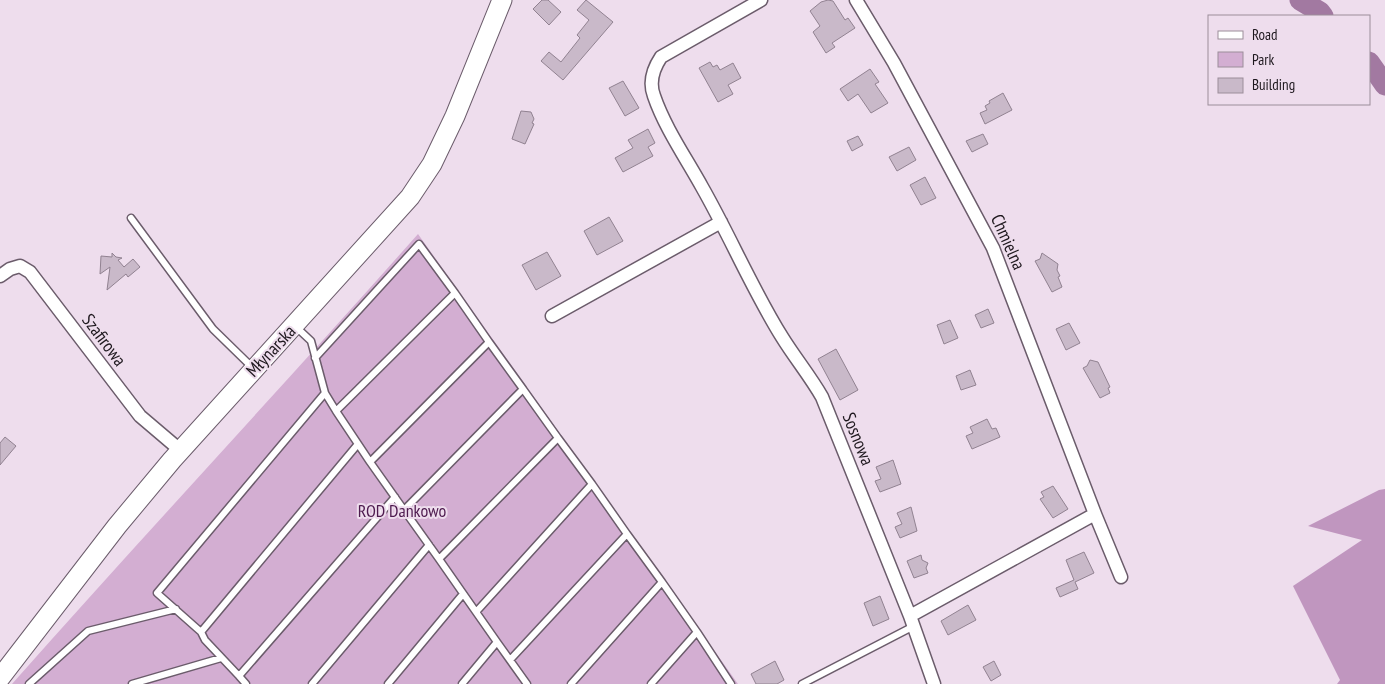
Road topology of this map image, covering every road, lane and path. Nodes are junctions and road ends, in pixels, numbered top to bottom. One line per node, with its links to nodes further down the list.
1 (502, 0): 9 (street, Młynarska)
2 (761, 0): 5 (street, Sosnowa)
3 (856, 0): 23 (street, Chmielna)
4 (130, 218): 12 (lane)
5 (721, 222): 8 (street); 32 (street, Sosnowa)
6 (0, 276): 18 (street, Szafirowa)
7 (455, 293): 10 (lane); 11 (lane); 15 (lane)
8 (552, 316)
9 (294, 326): 11 (lane); 12 (street, Młynarska)
10 (490, 342): 13 (lane); 19 (lane)
11 (315, 358): 14 (lane)
12 (254, 369): 18 (street, Młynarska)
13 (523, 389): 16 (lane); 22 (lane)
14 (325, 393): 15 (lane); 30 (lane)
15 (336, 411): 17 (lane)
16 (558, 438): 20 (lane); 26 (lane)
17 (358, 444): 19 (lane); 33 (lane)
18 (180, 450): 39 (street, Młynarska)
19 (370, 462): 21 (lane)
20 (592, 484): 24 (lane); 31 (lane)
21 (395, 497): 22 (lane); 38 (lane)
22 (404, 510): 25 (lane)
23 (1095, 514): 27 (street, Chmielna); 32 (street)
24 (627, 534): 28 (lane); 37 (lane)
25 (429, 545): 26 (lane); 44 (lane)
26 (439, 559): 29 (lane)
27 (1121, 577)
28 (662, 582): 34 (lane); 48 (lane)
29 (463, 594): 31 (lane); 45 (lane)
30 (176, 609): 33 (lane); 41 (lane)
31 (476, 612): 35 (lane)
32 (912, 621): 50 (lane); 51 (street, Sosnowa)
33 (200, 632): 36 (lane)
34 (697, 632): 40 (lane); 49 (lane)
35 (497, 642): 37 (lane); 46 (lane)
36 (221, 658): 38 (lane); 42 (lane)
37 (510, 660): 47 (lane)
38 (239, 676): 43 (lane)
39 (0, 678)
40 (730, 683)
41 (29, 684)
42 (132, 684)
43 (246, 684)
44 (312, 684)
45 (388, 684)
46 (462, 684)
47 (527, 684)
48 (571, 684)
49 (651, 684)
50 (802, 684)
51 (934, 684)

